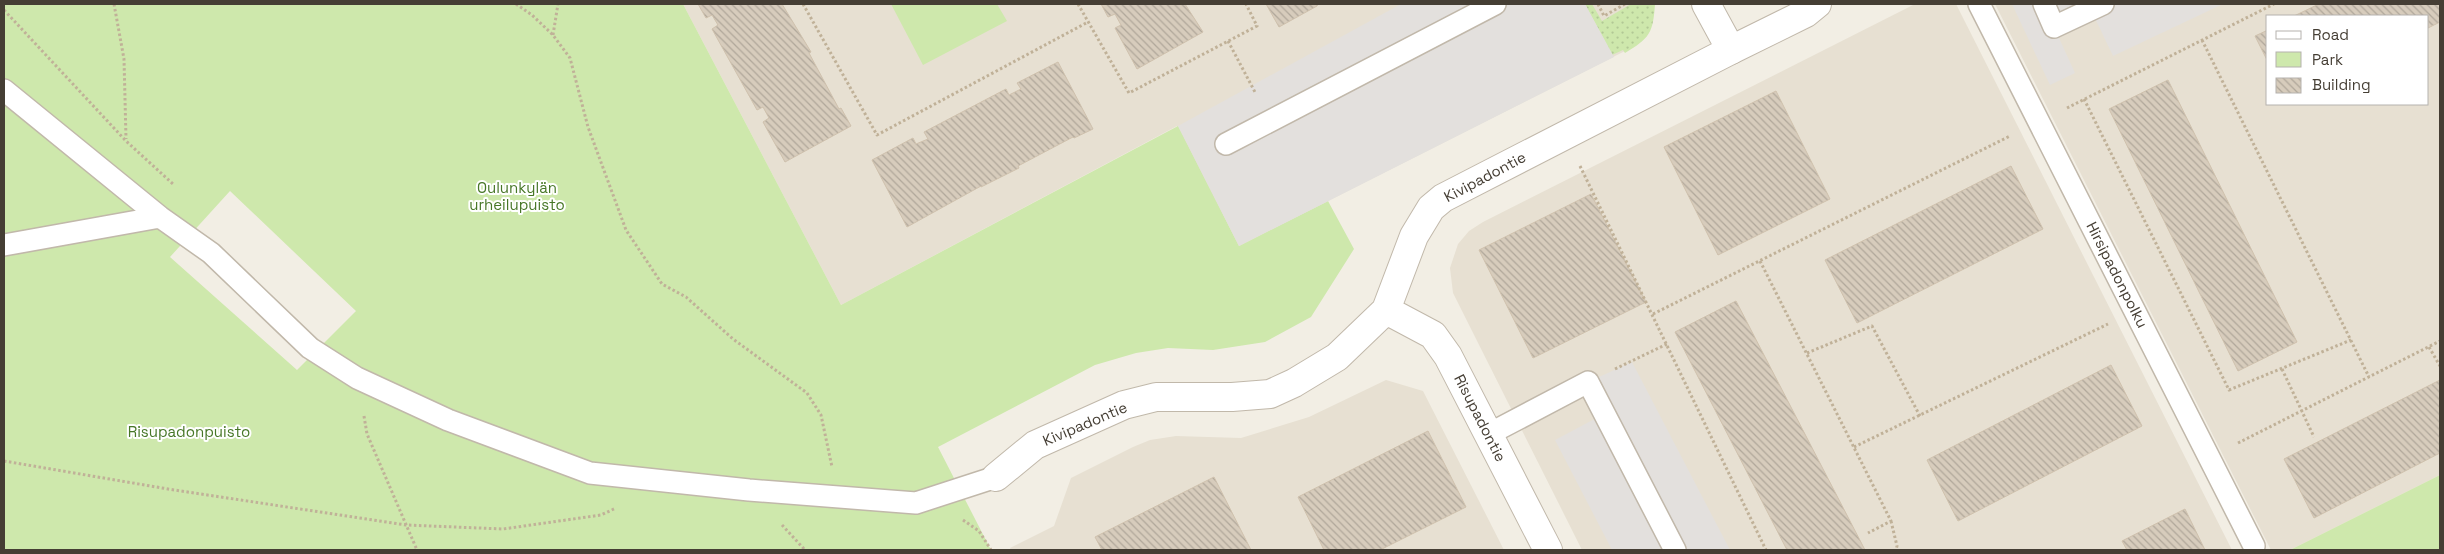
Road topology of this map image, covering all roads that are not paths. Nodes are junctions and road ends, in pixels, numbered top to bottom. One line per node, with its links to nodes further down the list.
1 (1495, 4): 9 (lane)
2 (1706, 4): 7 (street)
3 (1817, 4): 7 (street, Kivipadontie)
4 (1979, 4): 15 (lane, Hirsipadonpolku)
5 (2044, 4): 6 (lane)
6 (2103, 4)
7 (1731, 50): 12 (street, Kivipadontie)
8 (4, 90): 10 (lane)
9 (1226, 144)
10 (160, 216): 11 (lane); 14 (lane)
11 (4, 246)
12 (1386, 310): 13 (street, Risupadontie); 14 (street, Kivipadontie)
13 (1489, 434): 16 (street, Risupadontie); 17 (lane)
14 (996, 476)
15 (2254, 546)
16 (1548, 550)
17 (1676, 550)

